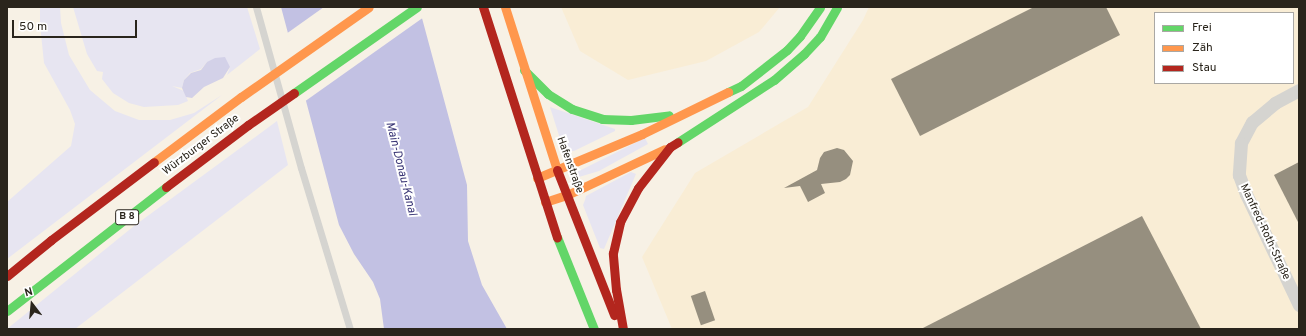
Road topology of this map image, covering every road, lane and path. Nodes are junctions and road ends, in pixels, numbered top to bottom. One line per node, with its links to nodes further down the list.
1 (256, 7): 19 (lane)
2 (369, 7): 16 (main road, Würzburger Straße / B 8)
3 (417, 7): 18 (main road, Würzburger Straße / B 8)
4 (483, 7): 13 (main road)
5 (505, 7): 8 (main road, Hafenstraße)
6 (820, 7): 10 (main road)
7 (838, 7): 11 (main road)
8 (524, 70): 10 (main road); 12 (main road, Hafenstraße)
9 (1299, 90): 17 (street, Manfred-Roth-Straße)
10 (685, 113): 12 (main road)
11 (670, 147): 14 (main road); 22 (main road)
12 (557, 169): 13 (main road); 14 (main road, Hafenstraße)
13 (537, 178): 15 (main road)
14 (567, 195): 15 (main road); 21 (main road, Hafenstraße)
15 (545, 202): 20 (main road)
16 (7, 276)
17 (1299, 305)
18 (7, 311)
19 (350, 329)
20 (594, 329)
21 (620, 329)
22 (623, 329)

